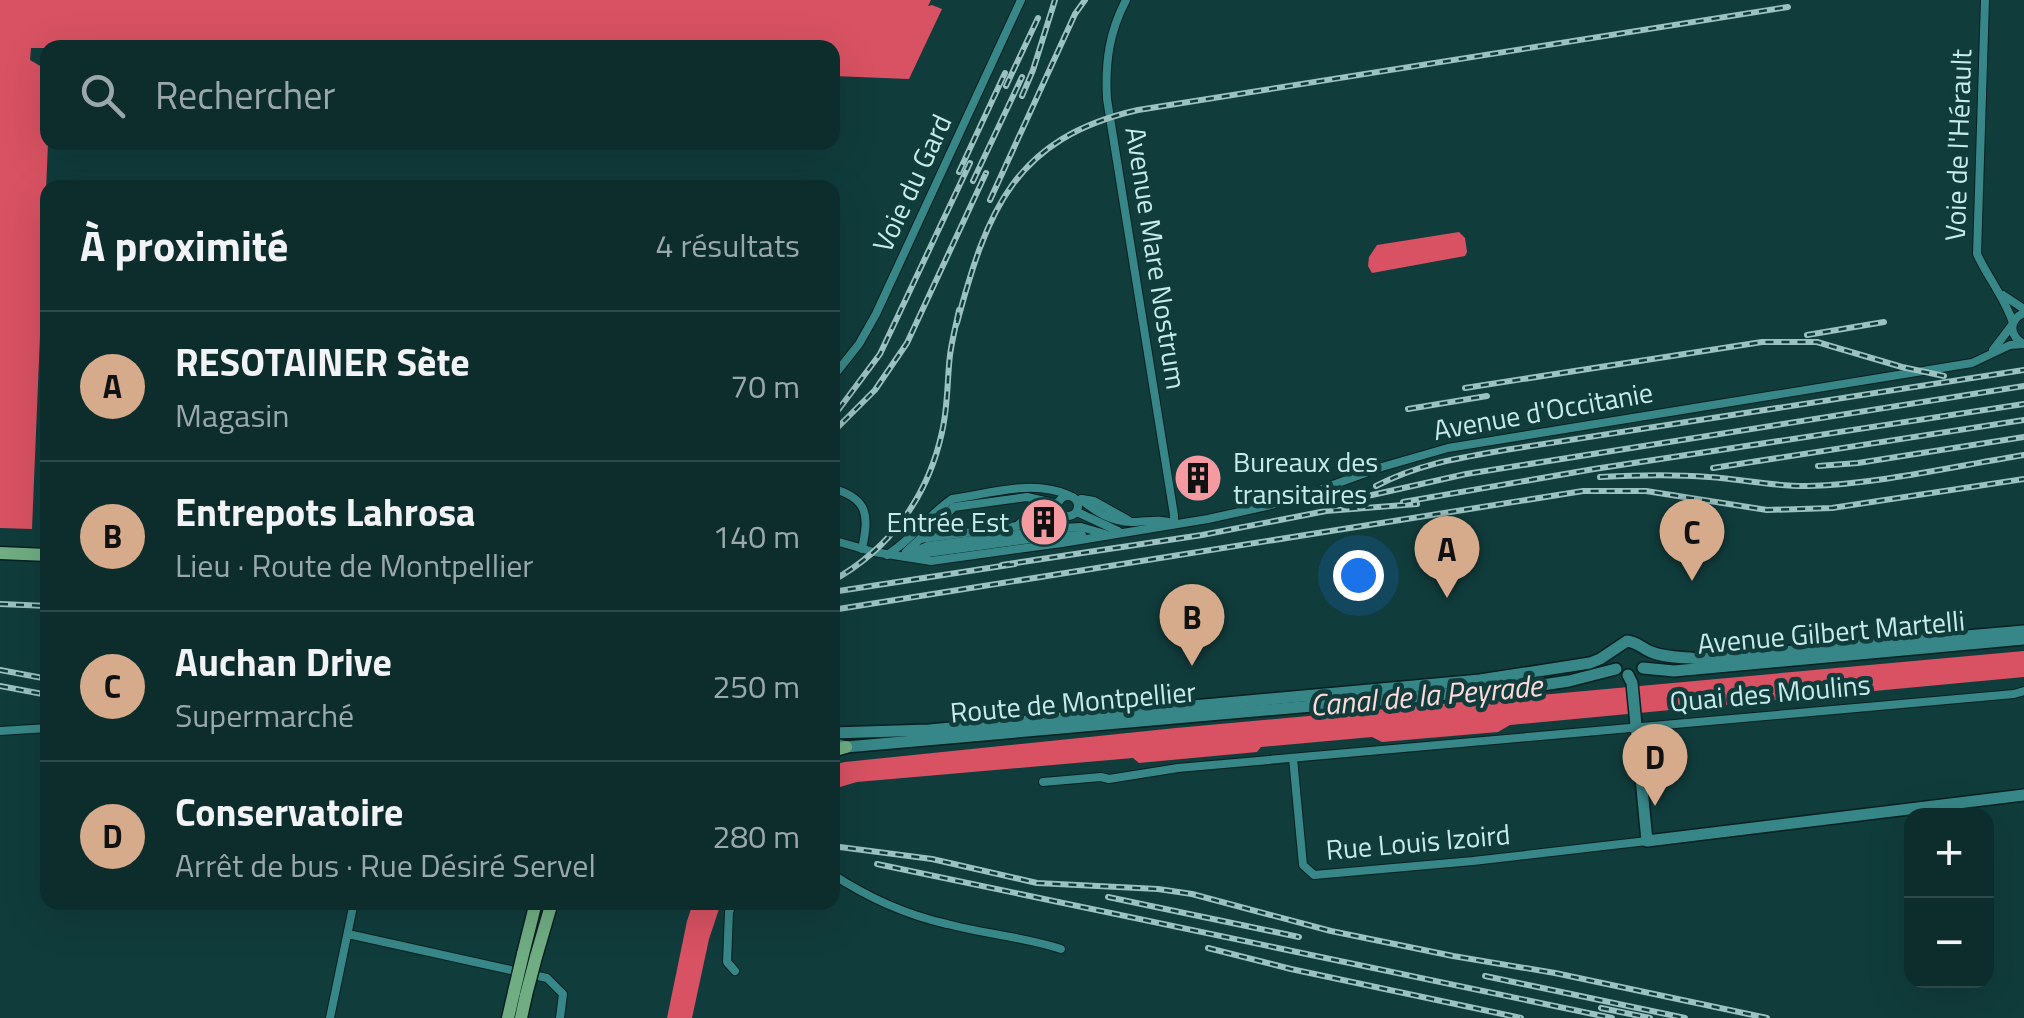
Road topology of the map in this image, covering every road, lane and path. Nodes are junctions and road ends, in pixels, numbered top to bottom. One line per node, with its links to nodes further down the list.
1 (1021, 0): 9 (street, Voie du Gard)
2 (1126, 0): 15 (street, Avenue Mare Nostrum)
3 (1985, 0): 4 (street, Voie de l'Hérault)
4 (1995, 287): 5 (street); 6 (street, Voie de l'Hérault)
5 (2024, 311): 6 (street)
6 (2012, 324): 7 (street, Avenue d'Occitanie); 8 (street)
7 (2024, 344): 8 (street, Avenue d'Occitanie)
8 (1990, 353): 15 (street, Avenue d'Occitanie)
9 (840, 368)
10 (840, 491): 20 (street)
11 (1075, 498): 13 (street); 14 (street); 15 (street); 22 (street)
12 (1044, 502): 13 (street); 18 (street); 18 (street)
13 (1058, 504): 14 (street)
14 (1077, 512): 16 (street)
15 (1174, 524): 16 (street, Avenue d'Occitanie)
16 (1124, 533): 17 (street, Avenue d'Occitanie)
17 (1108, 534): 24 (street, Avenue d'Occitanie); 24 (street, Avenue d'Occitanie)
18 (920, 538): 24 (street)
19 (840, 542): 20 (street, Avenue d'Occitanie)
20 (862, 549): 22 (street, Avenue d'Occitanie)
21 (0, 554): 23 (main road)
22 (887, 554): 24 (street, Avenue d'Occitanie)
23 (40, 556)
24 (903, 556)
25 (2024, 631): 27 (main road, Avenue Gilbert Martelli)
26 (2024, 639): 29 (main road, Avenue Gilbert Martelli)
27 (1644, 649): 28 (main road); 29 (main road)
28 (1614, 650): 29 (main road); 34 (main road, Route de Montpellier)
29 (1631, 674): 31 (main road); 35 (main road, Route de Montpellier)
30 (2024, 690): 31 (street, Quai des Moulins)
31 (1635, 722): 36 (street, Quai des Moulins); 39 (main road)
32 (40, 728): 33 (street)
33 (0, 731)
34 (840, 733)
35 (840, 747)
36 (1293, 758): 37 (street, Quai des Moulins); 39 (street, Rue Louis Izoird)
37 (1043, 782)
38 (2024, 795): 39 (main road)
39 (1647, 841)
40 (840, 878): 46 (street)
41 (352, 910): 45 (street)
42 (535, 910): 47 (main road)
43 (549, 910): 47 (main road)
44 (730, 910): 48 (street)
45 (348, 934): 50 (street); 53 (street)
46 (1061, 949)
47 (530, 955): 49 (main road, bridge)
48 (735, 971)
49 (520, 994): 51 (main road); 52 (main road)
50 (330, 1018)
51 (508, 1018)
52 (521, 1018)
53 (560, 1018)

